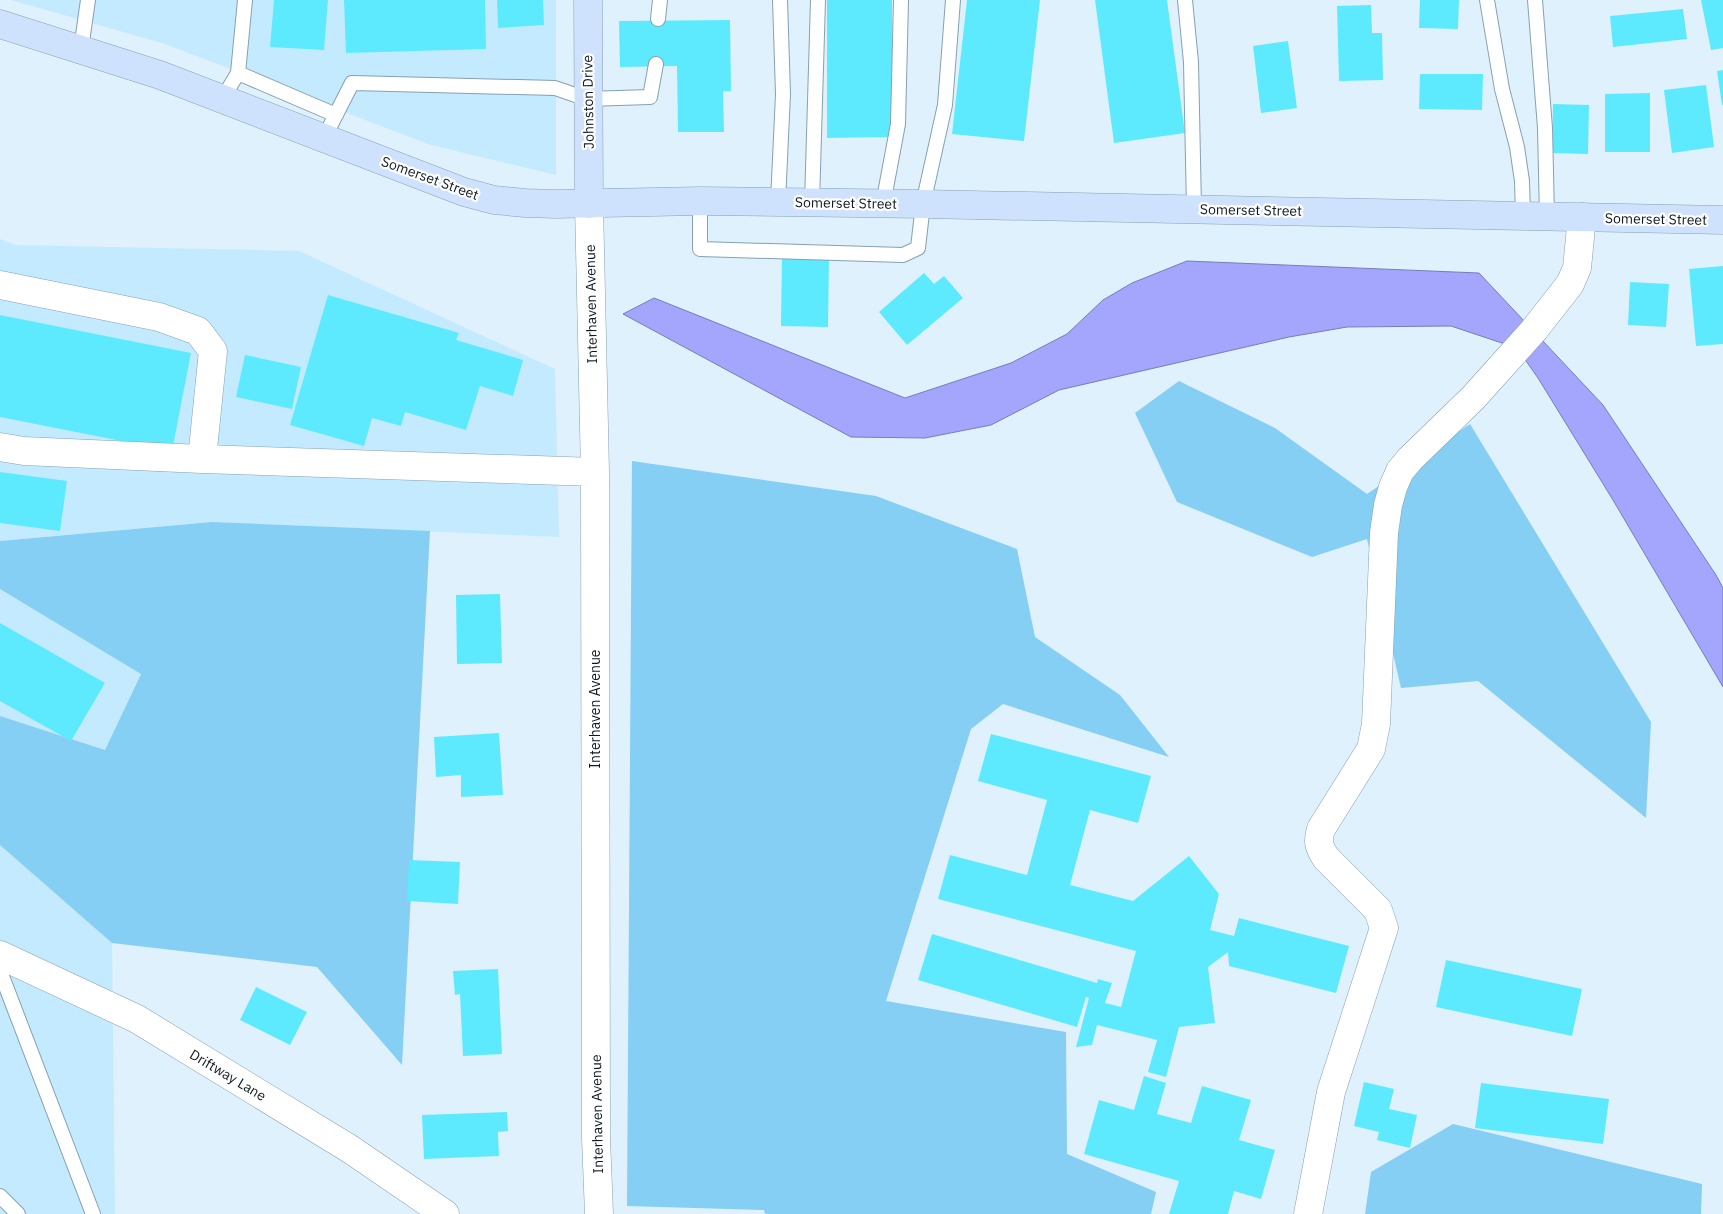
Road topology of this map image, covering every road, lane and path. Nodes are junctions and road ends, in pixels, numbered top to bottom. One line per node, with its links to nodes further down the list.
1 (88, 0): 14 (lane)
2 (245, 0): 16 (lane)
3 (588, 0): 18 (main road, Johnston Drive)
4 (660, 0): 12 (lane)
5 (780, 0): 21 (lane)
6 (818, 0): 22 (lane)
7 (901, 0): 24 (lane)
8 (953, 0): 25 (lane)
9 (1185, 0): 26 (lane)
10 (1487, 0): 27 (lane)
11 (1535, 0): 27 (lane)
12 (658, 20)
13 (0, 24): 14 (main road, Somerset Street)
14 (81, 49): 17 (main road, Somerset Street)
15 (656, 64): 18 (lane)
16 (238, 73): 17 (lane); 19 (lane)
17 (223, 98): 19 (main road, Somerset Street)
18 (587, 99): 19 (lane); 23 (main road, Johnston Drive)
19 (330, 127): 23 (main road, Somerset Street)
20 (700, 202): 21 (main road, Somerset Street); 23 (main road, Somerset Street); 25 (lane)
21 (778, 202): 22 (main road, Somerset Street)
22 (812, 203): 24 (main road, Somerset Street)
23 (589, 204): 33 (street, Interhaven Avenue)
24 (883, 204): 25 (main road, Somerset Street)
25 (923, 204): 26 (main road, Somerset Street)
26 (1194, 209): 27 (main road, Somerset Street)
27 (1535, 217): 28 (main road, Somerset Street)
28 (1582, 217): 29 (main road, Somerset Street); 41 (street)
29 (1723, 220)
30 (0, 285): 32 (street)
31 (0, 447): 32 (street)
32 (202, 459): 33 (street)
33 (595, 472): 40 (street, Interhaven Avenue)
34 (0, 955): 39 (street, Driftway Lane)
35 (0, 971): 38 (lane)
36 (0, 1196): 37 (lane)
37 (18, 1214)
38 (93, 1214)
39 (445, 1214)
40 (599, 1214)
41 (1308, 1214)

